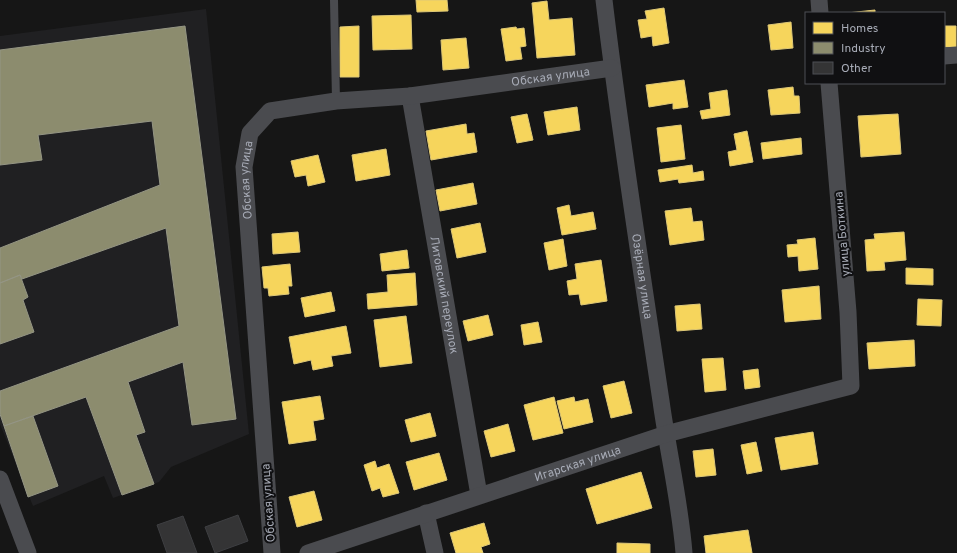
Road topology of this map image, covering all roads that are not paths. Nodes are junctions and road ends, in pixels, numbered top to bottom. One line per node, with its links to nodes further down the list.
1 (334, 0): 10 (lane)
2 (604, 0): 7 (street, Озёрная улица)
3 (819, 0): 4 (street)
4 (820, 12)
5 (957, 55): 6 (street)
6 (945, 56)
7 (612, 68): 9 (street, Обская улица); 12 (street, Озёрная улица)
8 (829, 84): 11 (street, улица Боткина)
9 (410, 96): 10 (street, Обская улица); 14 (street, Литовский переулок)
10 (336, 101): 17 (street, Обская улица)
11 (851, 386): 12 (street, Игарская улица)
12 (666, 434): 14 (street, Игарская улица); 20 (street, Озёрная улица)
13 (0, 479): 16 (street)
14 (479, 495): 15 (street, Игарская улица)
15 (426, 513): 18 (street, Игарская улица); 19 (street)
16 (28, 553)
17 (272, 553)
18 (308, 553)
19 (435, 553)
20 (684, 553)

